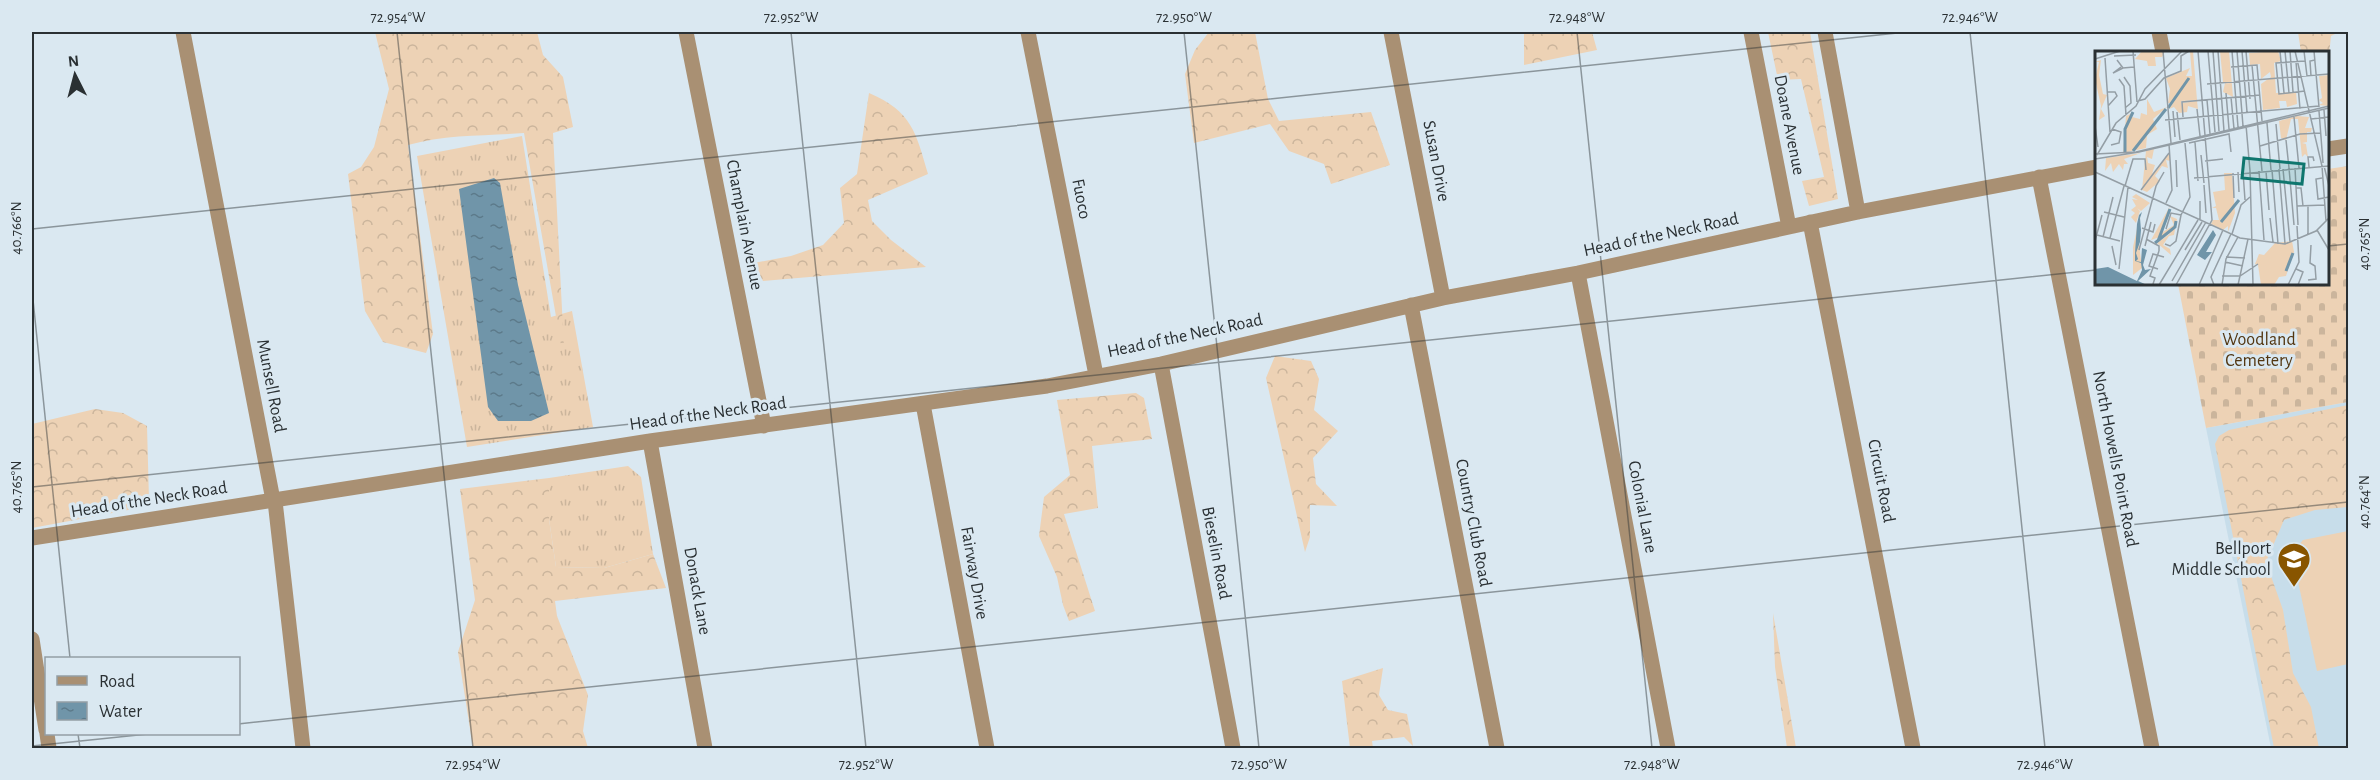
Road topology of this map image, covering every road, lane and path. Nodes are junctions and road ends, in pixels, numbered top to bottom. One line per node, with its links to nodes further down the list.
1 (183, 32): 24 (street, Munsell Road)
2 (686, 32): 22 (street, Champlain Avenue)
3 (1028, 32): 20 (street, Fuoco)
4 (1391, 32): 17 (street, Susan Drive)
5 (1750, 32): 15 (street, Doane Avenue)
6 (1825, 32): 13 (street)
7 (2159, 32): 8 (street)
8 (2163, 51)
9 (2349, 146): 10 (street)
10 (2329, 149)
11 (2095, 167): 12 (street, Head of the Neck Road)
12 (2039, 177): 13 (street, Head of the Neck Road); 35 (street, North Howells Point Road)
13 (1858, 212): 14 (street, Head of the Neck Road)
14 (1810, 222): 15 (street, Head of the Neck Road); 34 (street, Circuit Road)
15 (1789, 227): 16 (street, Head of the Neck Road)
16 (1578, 273): 17 (street, Head of the Neck Road); 33 (street, Colonial Lane)
17 (1443, 298): 18 (street, Head of the Neck Road)
18 (1411, 305): 19 (street, Head of the Neck Road); 32 (street, Country Club Road)
19 (1161, 364): 20 (street, Head of the Neck Road); 31 (street, Bieselin Road)
20 (1096, 375): 21 (street, Head of the Neck Road)
21 (924, 404): 22 (street, Head of the Neck Road); 30 (street, Fairway Drive)
22 (764, 426): 23 (street, Head of the Neck Road)
23 (650, 441): 24 (street, Head of the Neck Road); 29 (street, Donack Lane)
24 (274, 501): 25 (street, Head of the Neck Road); 28 (street, Munsell Road)
25 (32, 538)
26 (32, 639): 27 (street)
27 (45, 720)
28 (303, 748)
29 (705, 748)
30 (987, 748)
31 (1233, 748)
32 (1497, 748)
33 (1668, 748)
34 (1912, 748)
35 (2152, 748)

